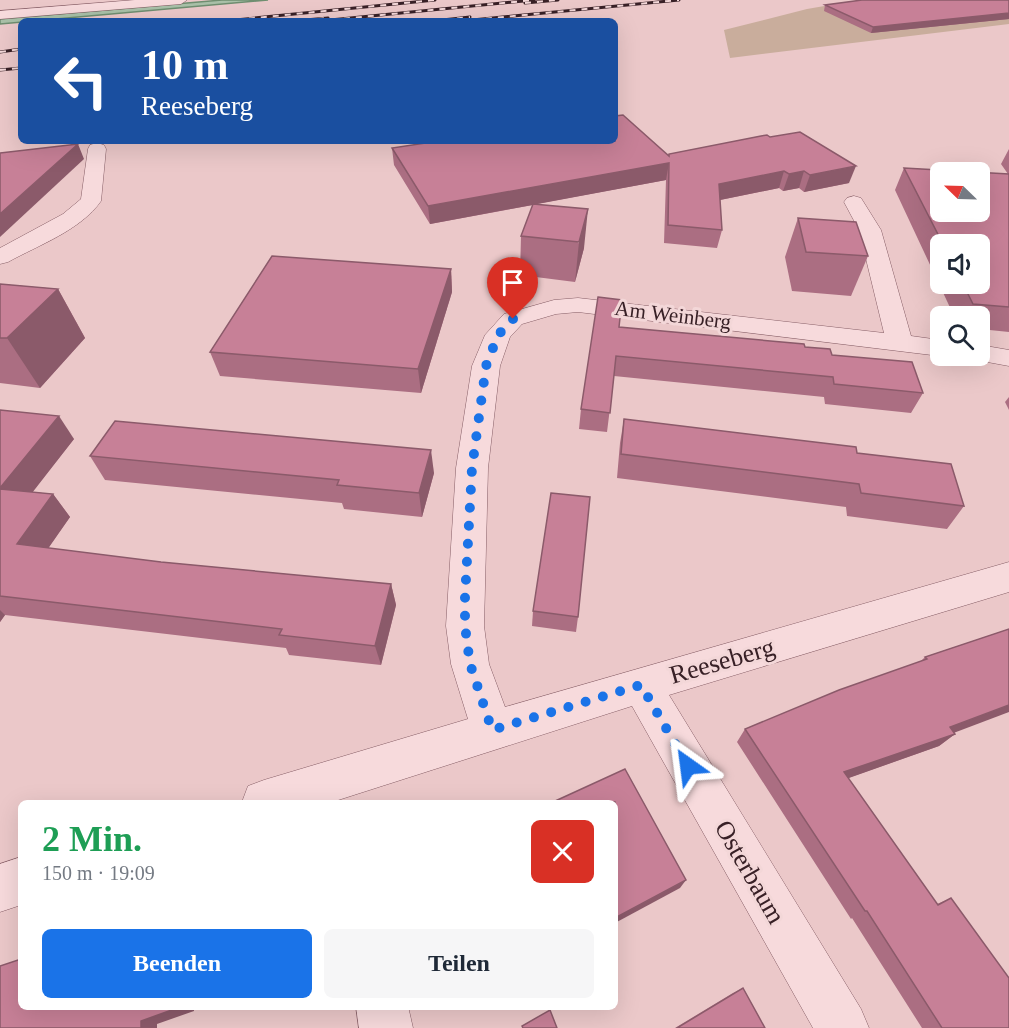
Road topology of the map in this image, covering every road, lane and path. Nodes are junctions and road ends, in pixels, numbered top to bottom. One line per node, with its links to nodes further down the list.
1 (181, 0): 2 (street)
2 (0, 15)
3 (97, 149): 5 (street)
4 (854, 202): 6 (street)
5 (0, 257)
6 (899, 342): 7 (street, Am Weinberg); 12 (street, Am Weinberg)
7 (930, 347)
8 (990, 355): 9 (street)
9 (1009, 358)
10 (1009, 577): 11 (street, Reeseberg)
11 (641, 685): 12 (street, Reeseberg); 19 (street, Osterbaum)
12 (492, 730): 13 (street, Reeseberg)
13 (346, 789): 14 (street, Reeseberg)
14 (277, 800)
15 (18, 882): 16 (street)
16 (0, 888)
17 (383, 1010): 18 (street)
18 (386, 1028)
19 (842, 1028)

